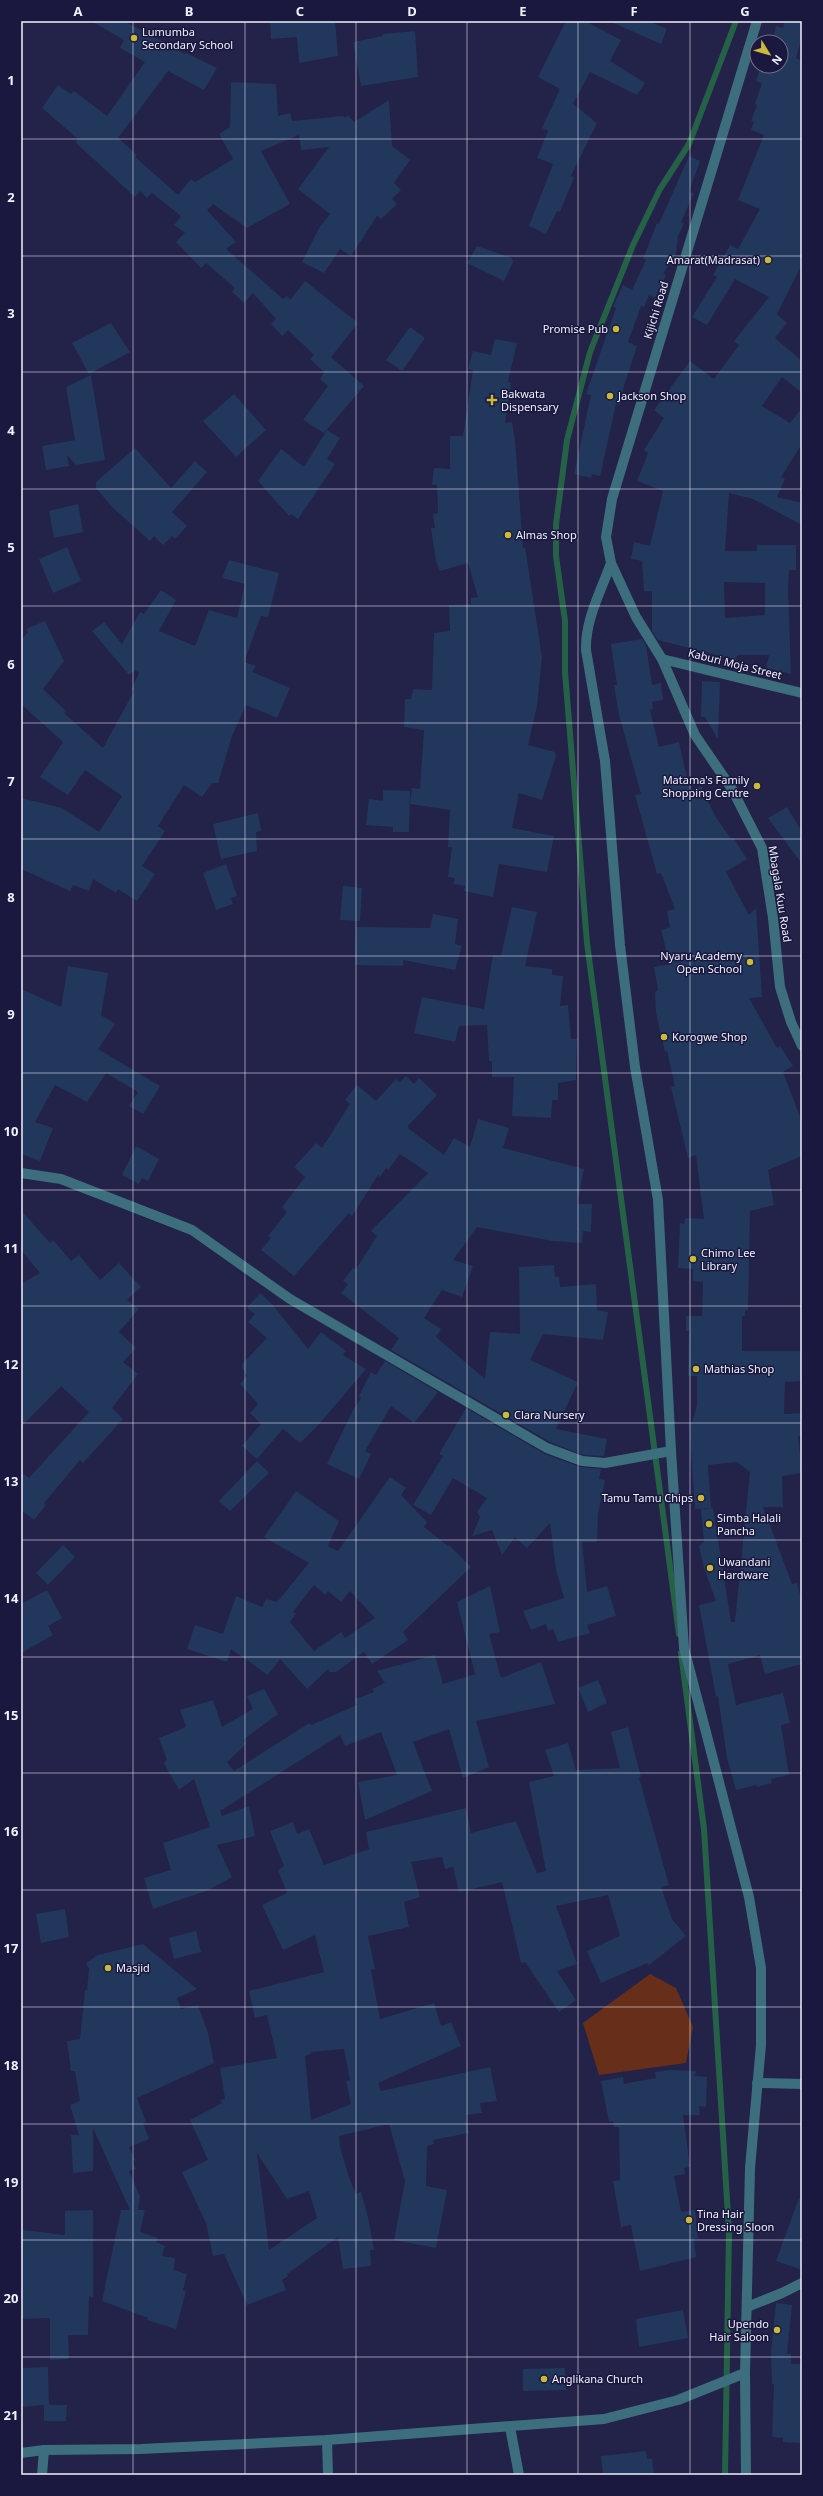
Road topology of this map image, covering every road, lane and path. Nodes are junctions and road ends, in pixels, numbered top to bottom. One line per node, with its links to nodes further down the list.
1 (757, 21): 2 (street, Kijichi Road)
2 (611, 563): 3 (street, Mbagala Kuu Road); 7 (street)
3 (662, 658): 4 (street, Kaburi Moja Street); 5 (street, Mbagala Kuu Road)
4 (802, 693)
5 (802, 1046)
6 (21, 1173): 7 (street)
7 (671, 1451): 8 (street)
8 (757, 2083): 9 (street); 11 (street)
9 (802, 2084)
10 (802, 2283): 11 (street)
11 (747, 2307): 12 (street)
12 (745, 2373): 13 (street); 20 (street)
13 (510, 2427): 14 (street); 19 (street)
14 (326, 2440): 15 (street); 18 (street)
15 (44, 2450): 16 (street); 17 (street)
16 (21, 2453)
17 (42, 2475)
18 (328, 2475)
19 (519, 2475)
20 (746, 2475)

